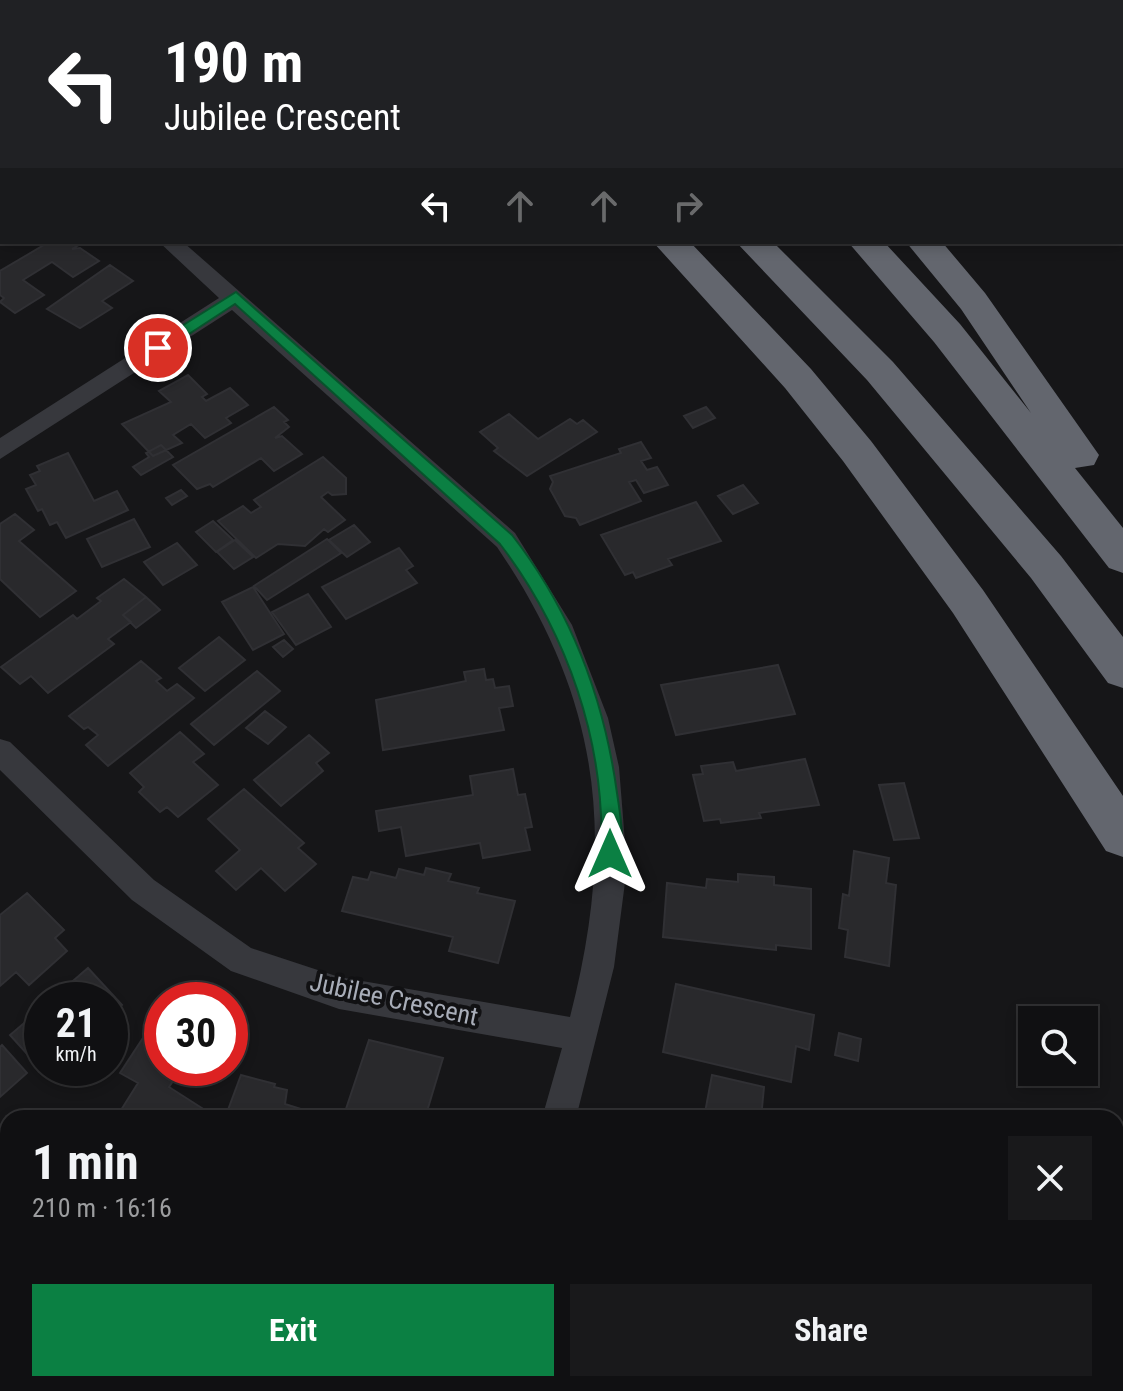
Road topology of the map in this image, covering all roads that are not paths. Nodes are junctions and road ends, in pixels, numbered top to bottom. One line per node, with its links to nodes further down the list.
1 (172, 244): 7 (street)
2 (638, 244): 11 (highway)
3 (672, 244): 11 (highway)
4 (755, 244): 12 (highway)
5 (867, 244): 10 (highway)
6 (925, 244): 9 (highway)
7 (236, 297): 8 (street); 15 (street)
8 (0, 450)
9 (1123, 517)
10 (1123, 557)
11 (937, 559): 14 (highway)
12 (1123, 670)
13 (0, 751): 15 (street, Jubilee Crescent)
14 (1123, 836)
15 (580, 1035): 16 (street)
16 (561, 1110)

